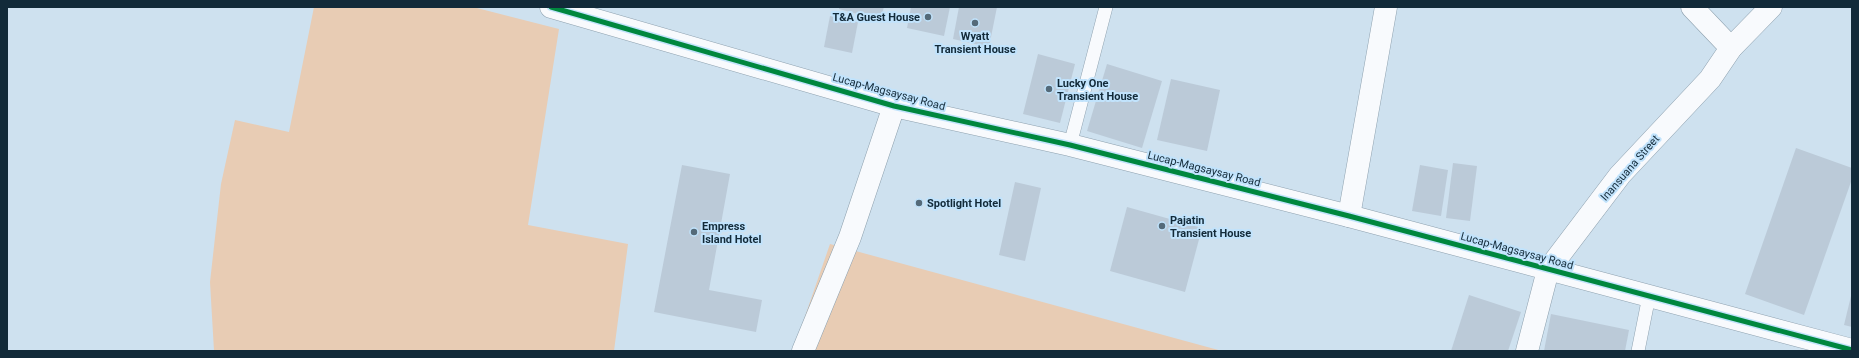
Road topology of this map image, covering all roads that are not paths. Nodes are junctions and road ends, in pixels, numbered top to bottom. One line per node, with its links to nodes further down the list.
1 (551, 7): 7 (street, Lucap-Magsaysay Road)
2 (1106, 7): 8 (lane)
3 (1386, 7): 9 (street)
4 (1692, 7): 6 (street)
5 (1771, 7): 6 (street, Inansuana Street)
6 (1731, 48): 10 (street, Inansuana Street)
7 (894, 106): 8 (street, Lucap-Magsaysay Road); 13 (street)
8 (1070, 145): 9 (street, Lucap-Magsaysay Road)
9 (1349, 216): 10 (street, Lucap-Magsaysay Road)
10 (1548, 270): 11 (street, Lucap-Magsaysay Road); 14 (street, Inansuana Street)
11 (1649, 296): 12 (street, Lucap-Magsaysay Road); 15 (lane)
12 (1852, 350)
13 (803, 351)
14 (1527, 351)
15 (1638, 351)

